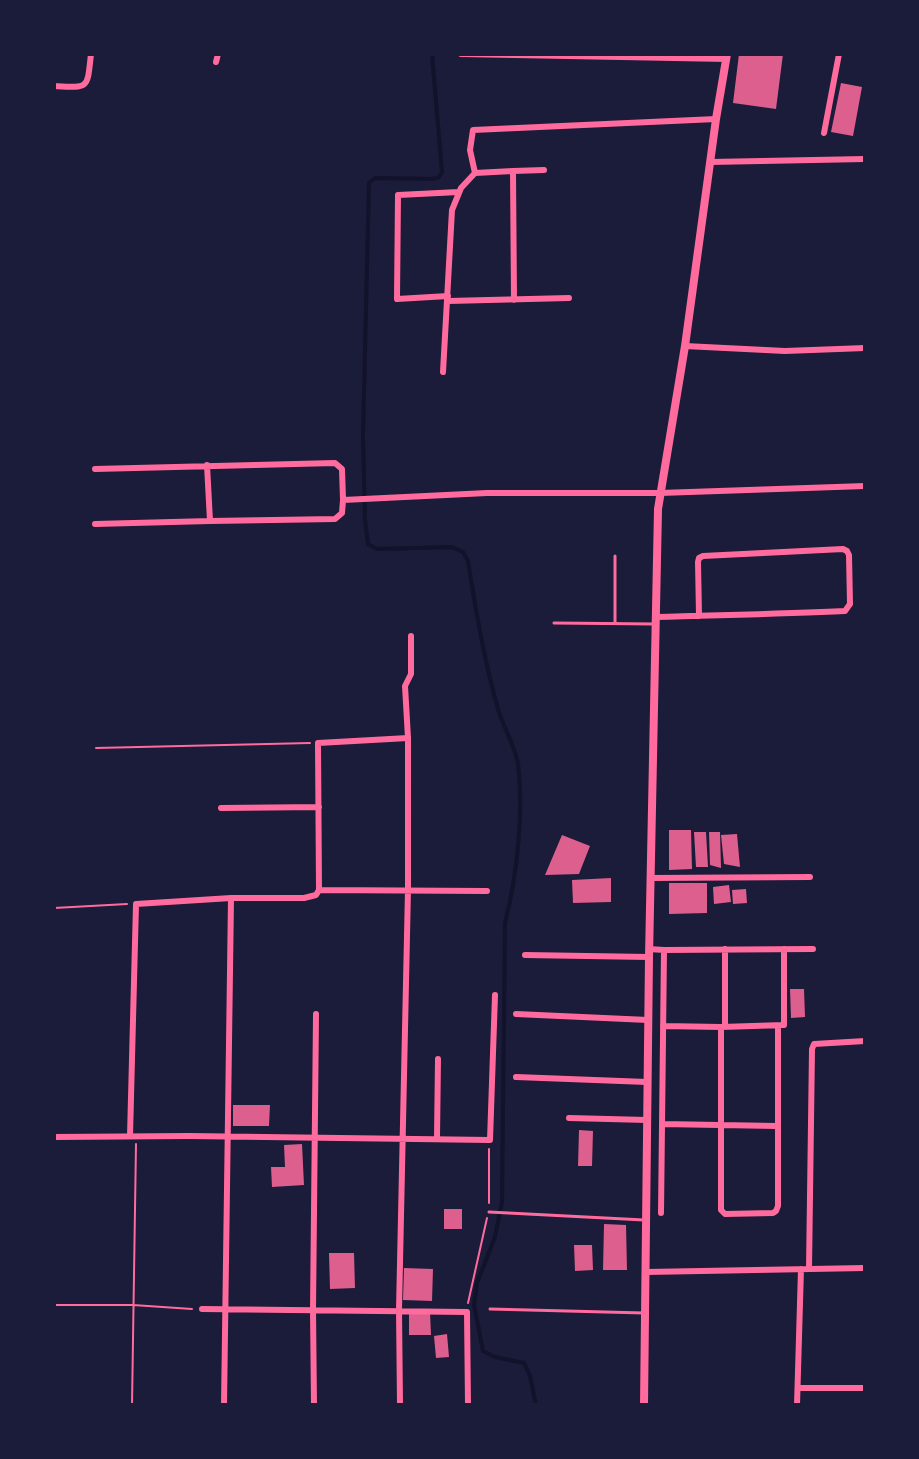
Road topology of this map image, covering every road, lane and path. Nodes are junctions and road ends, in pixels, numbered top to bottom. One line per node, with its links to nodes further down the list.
1 (91, 54): 7 (street)
2 (218, 54): 6 (street)
3 (461, 54): 5 (street)
4 (839, 54): 9 (street)
5 (727, 56): 8 (main road)
6 (216, 62)
7 (54, 86)
8 (716, 119): 11 (main road); 14 (street)
9 (824, 133)
10 (865, 159): 11 (street)
11 (710, 162): 19 (main road)
12 (544, 170): 13 (street)
13 (513, 171): 14 (street); 18 (street)
14 (475, 173): 15 (street)
15 (459, 192): 16 (street); 16 (street)
16 (448, 298): 18 (street); 21 (street)
17 (569, 298): 18 (street)
18 (514, 300)
19 (685, 346): 20 (street); 25 (main road)
20 (865, 348)
21 (443, 372)
22 (207, 465): 23 (street); 26 (street); 27 (street)
23 (95, 469)
24 (865, 486): 25 (street)
25 (660, 493): 26 (street); 31 (main road)
26 (343, 500): 27 (street)
27 (210, 521): 28 (street)
28 (95, 524)
29 (615, 556): 33 (lane)
30 (699, 616): 30 (street); 31 (street)
31 (657, 620): 33 (lane); 41 (main road)
32 (554, 623): 33 (lane)
33 (615, 623)
34 (411, 636): 35 (street)
35 (408, 738): 36 (street); 42 (street)
36 (318, 743): 37 (path); 38 (street)
37 (96, 748)
38 (319, 807): 39 (street); 43 (street)
39 (221, 808)
40 (810, 877): 41 (street)
41 (650, 878): 52 (main road)
42 (408, 889): 43 (street); 44 (street); 74 (street)
43 (319, 890): 45 (street)
44 (487, 891)
45 (231, 898): 46 (street); 72 (street)
46 (136, 904): 47 (path); 70 (street)
47 (54, 908)
48 (784, 949): 49 (street); 51 (street); 59 (street)
49 (813, 949)
50 (664, 950): 51 (street); 52 (street); 58 (street)
51 (724, 950): 60 (street)
52 (649, 953): 53 (street); 57 (main road)
53 (525, 955)
54 (495, 995): 76 (street)
55 (316, 1014): 73 (street)
56 (516, 1014): 57 (street)
57 (648, 1020): 64 (main road)
58 (663, 1026): 60 (street); 67 (street)
59 (778, 1026): 60 (street); 69 (street)
60 (723, 1027): 68 (street)
61 (865, 1041): 82 (street)
62 (438, 1059): 75 (street)
63 (516, 1077): 64 (street)
64 (647, 1082): 66 (main road)
65 (569, 1118): 66 (street)
66 (647, 1120): 79 (main road)
67 (662, 1124): 68 (street); 78 (street)
68 (722, 1126): 69 (street); 69 (street)
69 (777, 1126)
70 (133, 1136): 71 (street); 72 (street); 85 (path)
71 (54, 1137)
72 (229, 1137): 73 (street); 87 (street)
73 (315, 1137): 74 (street); 89 (street)
74 (403, 1137): 75 (street); 90 (street)
75 (437, 1138): 76 (street)
76 (490, 1140): 77 (path)
77 (491, 1212): 79 (lane); 91 (path)
78 (661, 1213)
79 (646, 1220): 83 (main road)
80 (865, 1268): 82 (street)
81 (801, 1269): 82 (street); 83 (street); 93 (street)
82 (809, 1269)
83 (646, 1272): 92 (main road)
84 (54, 1305): 85 (path)
85 (133, 1305): 86 (path); 95 (path)
86 (202, 1309): 87 (street)
87 (226, 1309): 89 (street); 96 (street)
88 (490, 1309): 92 (lane)
89 (313, 1310): 90 (street); 97 (street)
90 (399, 1310): 91 (street); 98 (street)
91 (467, 1312): 99 (street)
92 (646, 1313): 100 (main road)
93 (798, 1388): 94 (street); 101 (street)
94 (865, 1388)
95 (132, 1405)
96 (224, 1405)
97 (314, 1405)
98 (400, 1405)
99 (468, 1405)
100 (644, 1405)
101 (797, 1405)

